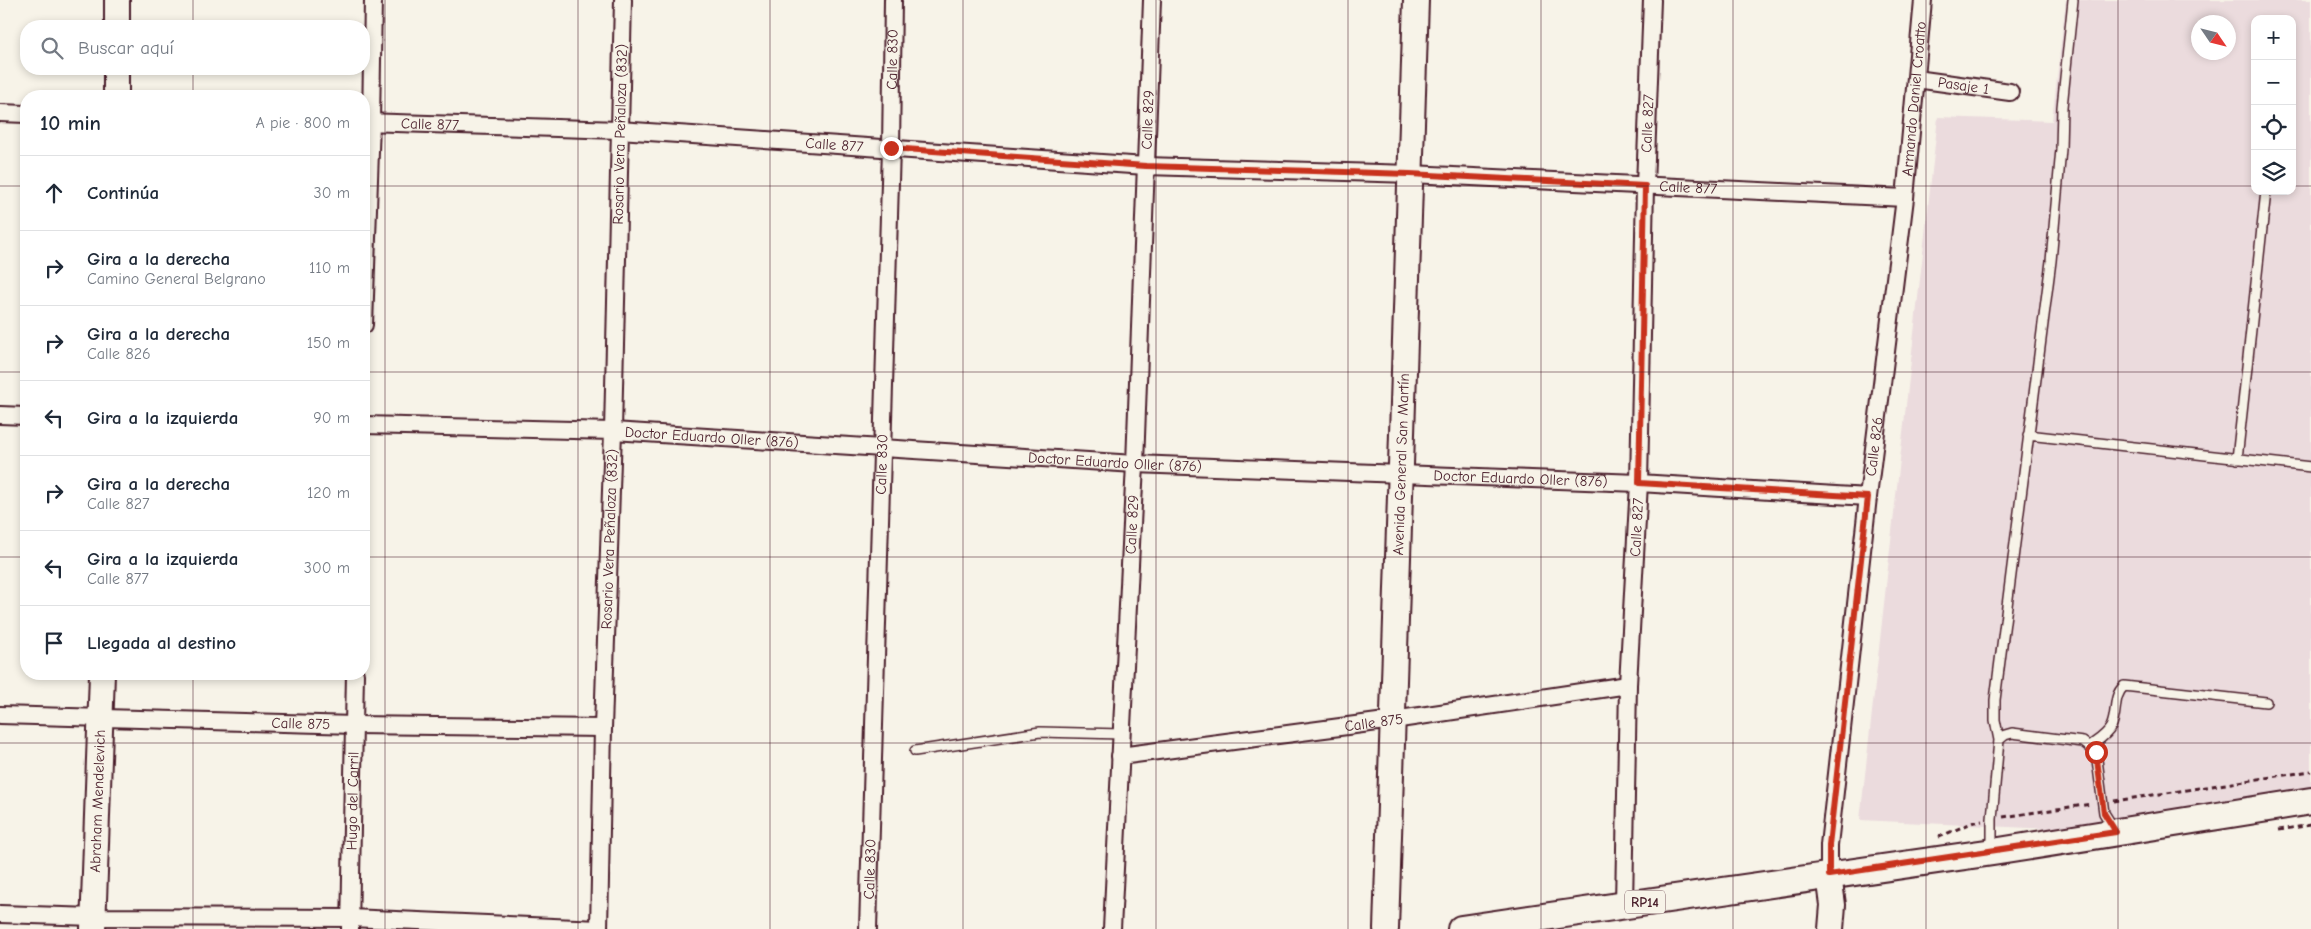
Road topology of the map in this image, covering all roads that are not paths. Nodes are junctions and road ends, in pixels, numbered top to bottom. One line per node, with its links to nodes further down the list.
1 (118, 0): 10 (main road)
2 (373, 0): 11 (street)
3 (623, 0): 21 (street, Rosario Vera Peñaloza (832))
4 (894, 0): 22 (street, Calle 830)
5 (1152, 0): 23 (street, Calle 829)
6 (1416, 0): 24 (main road, Avenida General San Martín)
7 (1652, 0): 25 (street, Calle 827)
8 (1924, 0): 14 (street, Armando Daniel Croatto)
9 (2073, 0): 32 (lane)
10 (117, 20)
11 (370, 61)
12 (116, 75): 15 (main road)
13 (369, 75): 16 (street)
14 (1916, 79): 17 (street, Pasaje 1); 27 (street, Armando Daniel Croatto)
15 (116, 90)
16 (369, 90)
17 (2010, 92)
18 (0, 113): 19 (street)
19 (20, 114)
20 (370, 122): 21 (street, Calle 877)
21 (619, 130): 22 (street, Calle 877); 31 (street, Rosario Vera Peñaloza (832))
22 (891, 148): 23 (street, Calle 877); 33 (street, Calle 830)
23 (1146, 166): 24 (street, Calle 877); 35 (street, Calle 829)
24 (1410, 174): 25 (street, Calle 877); 37 (main road, Avenida General San Martín)
25 (1645, 186): 27 (street, Calle 877); 38 (street, Calle 827)
26 (2266, 195): 34 (lane)
27 (1905, 198): 39 (street, Calle 826)
28 (0, 415): 29 (street)
29 (20, 416)
30 (370, 425): 31 (street, Doctor Eduardo Oller (876))
31 (613, 430): 33 (street, Doctor Eduardo Oller (876)); 48 (street, Rosario Vera Peñaloza (832))
32 (2028, 435): 34 (lane); 50 (lane)
33 (882, 447): 35 (street, Doctor Eduardo Oller (876)); 64 (street, Calle 830)
34 (2237, 459): 36 (lane)
35 (1135, 464): 37 (street, Doctor Eduardo Oller (876)); 49 (street, Calle 829)
36 (2311, 467)
37 (1400, 473): 38 (street, Doctor Eduardo Oller (876)); 46 (main road, Avenida General San Martín)
38 (1639, 483): 39 (street, Doctor Eduardo Oller (876)); 42 (street, Calle 827)
39 (1868, 497): 57 (street, Calle 826)
40 (102, 680): 45 (main road, Abraham Mendelevich)
41 (356, 680): 47 (street, Hugo del Carril)
42 (1628, 685): 46 (street, Calle 875); 58 (street, Calle 827)
43 (2266, 702): 51 (lane)
44 (0, 715): 45 (street, Calle 875)
45 (100, 719): 47 (street, Calle 875); 60 (main road, Abraham Mendelevich)
46 (1393, 720): 53 (street, Calle 875); 66 (main road, Avenida General San Martín)
47 (354, 725): 48 (street, Calle 875); 62 (street, Hugo del Carril)
48 (602, 728): 63 (street, Rosario Vera Peñaloza (832))
49 (1122, 734): 52 (lane); 53 (street, Calle 829)
50 (1999, 740): 51 (lane); 56 (lane)
51 (2090, 746): 55 (lane)
52 (915, 751)
53 (1120, 756): 65 (street, Calle 829)
54 (2311, 801): 55 (main road, RP14)
55 (2116, 832): 56 (main road, RP14)
56 (1992, 852): 57 (main road, RP14)
57 (1829, 875): 58 (main road, RP14); 68 (main road)
58 (1624, 904): 61 (main road, RP14)
59 (0, 914): 60 (street)
60 (94, 923): 62 (street)
61 (1546, 923): 67 (main road, RP14)
62 (350, 924): 63 (street)
63 (599, 929)
64 (868, 929)
65 (1112, 929)
66 (1386, 929)
67 (1461, 929)
68 (1830, 929)

